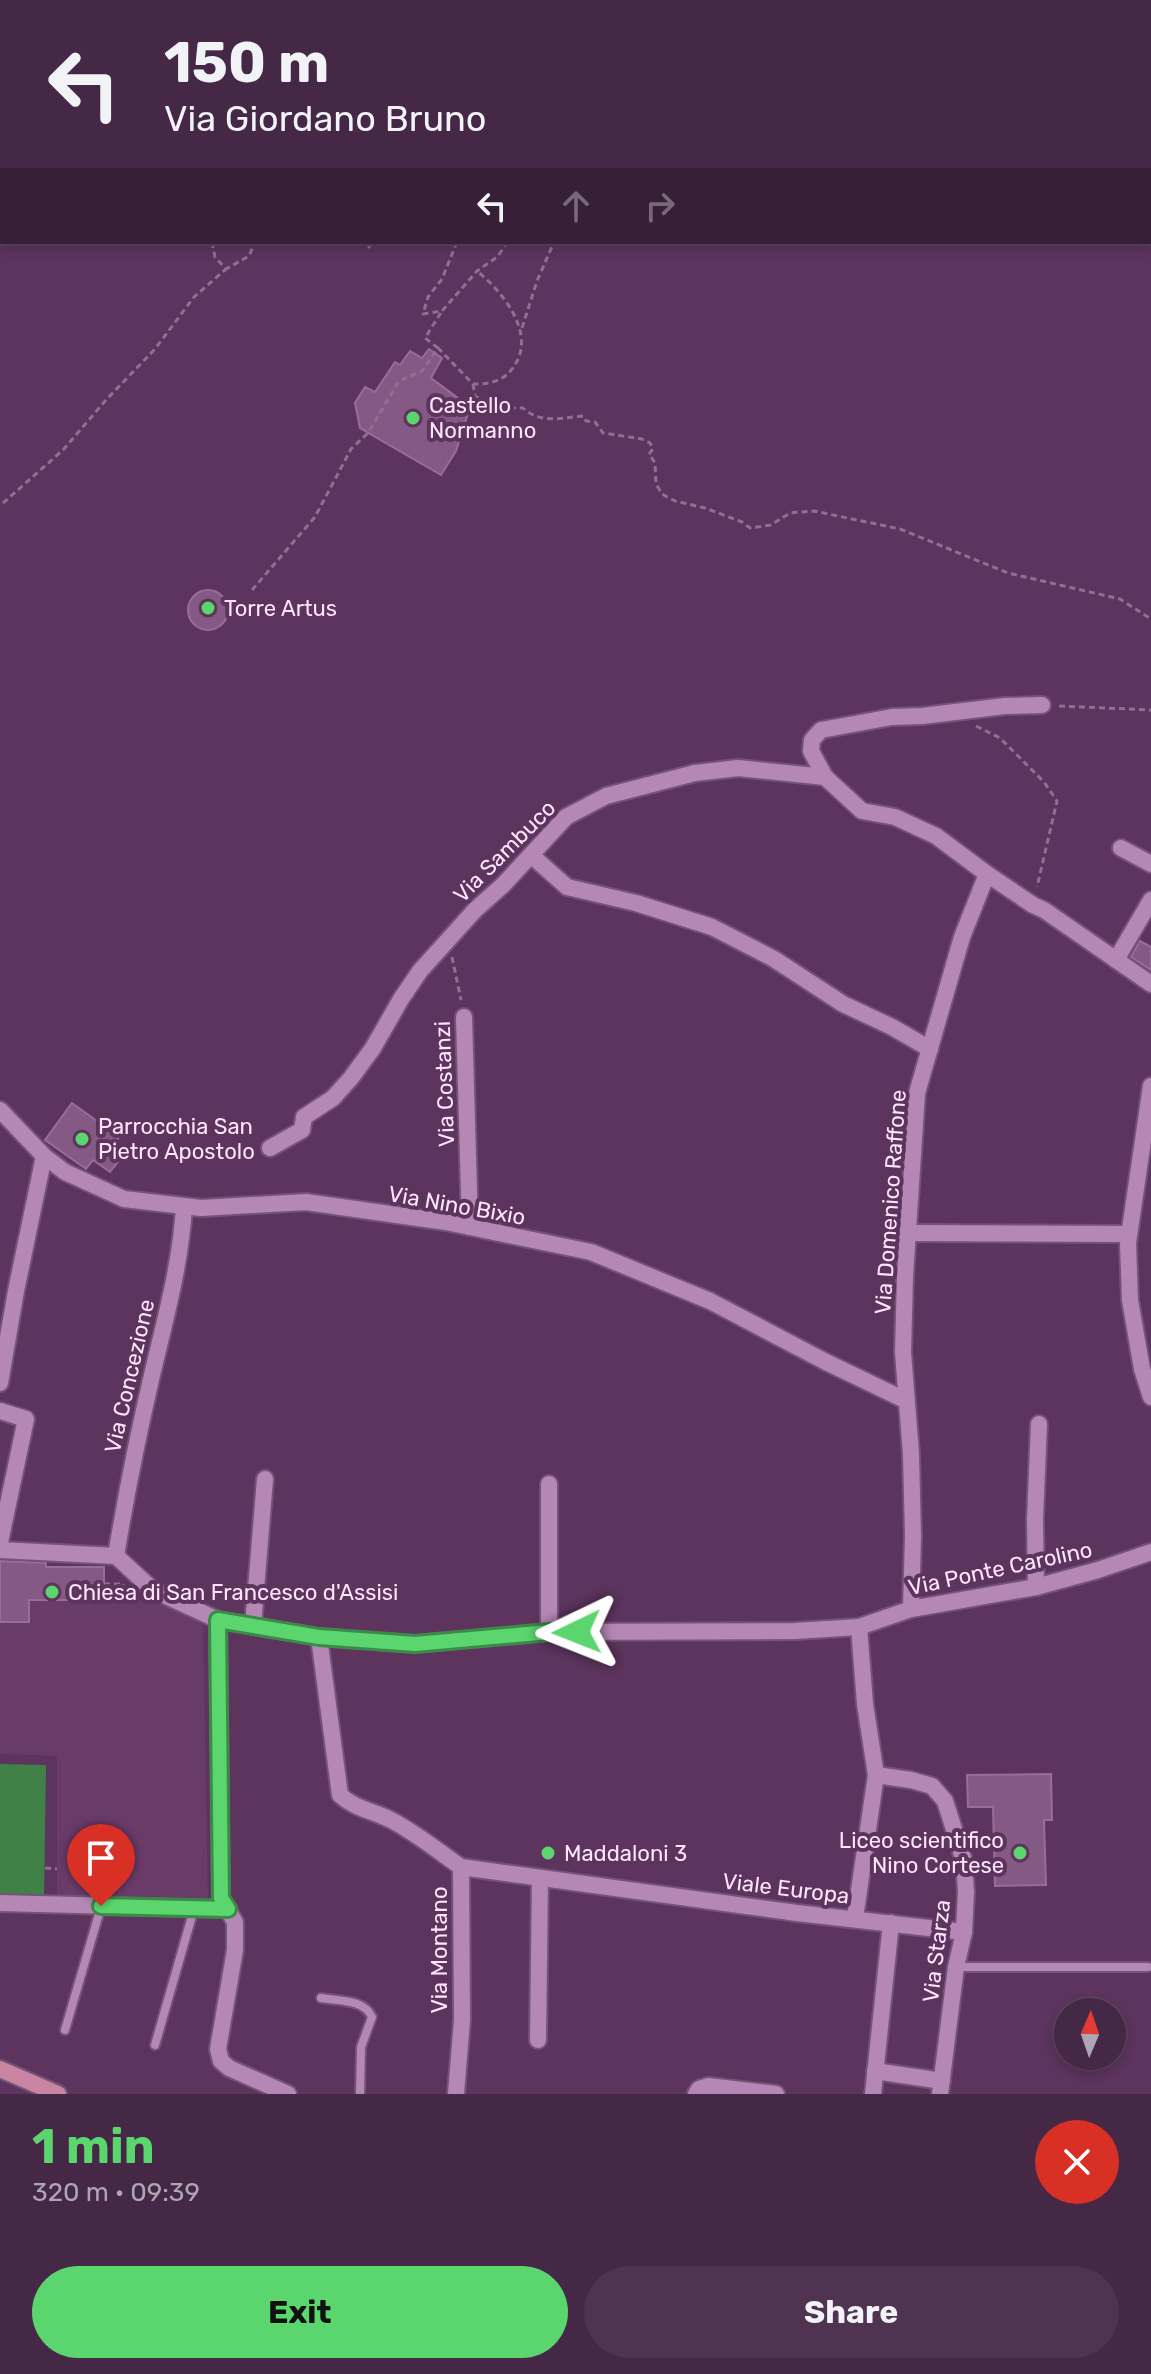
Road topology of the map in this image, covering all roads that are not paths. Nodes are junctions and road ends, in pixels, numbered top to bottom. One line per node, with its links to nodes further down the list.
1 (1042, 705): 2 (street)
2 (825, 777): 4 (street, Via Sambuco); 6 (street)
3 (1121, 848): 5 (street)
4 (531, 855): 11 (street); 14 (street, Via Sambuco)
5 (1151, 864)
6 (987, 874): 8 (street); 11 (street, Via Domenico Raffone)
7 (1151, 900): 8 (street)
8 (1116, 960): 9 (street)
9 (1151, 984)
10 (464, 1017): 17 (street, Via Costanzi)
11 (930, 1049): 18 (street, Via Domenico Raffone)
12 (1151, 1086): 19 (street)
13 (0, 1110): 15 (street, Via Nino Bixio)
14 (270, 1148)
15 (44, 1156): 16 (street, Via Nino Bixio); 21 (street)
16 (184, 1206): 17 (street, Via Nino Bixio); 32 (street, Via Concezione)
17 (470, 1227): 24 (street, Via Nino Bixio)
18 (908, 1233): 19 (street); 24 (street, Via Domenico Raffone)
19 (1129, 1234): 23 (street)
20 (0, 1276): 21 (street)
21 (18, 1280): 22 (street)
22 (0, 1383)
23 (1151, 1397)
24 (905, 1400): 34 (street, Via Domenico Raffone)
25 (0, 1411): 29 (street)
26 (1039, 1424): 33 (street)
27 (265, 1479): 36 (street)
28 (549, 1484): 38 (street)
29 (0, 1542)
30 (0, 1550): 32 (street)
31 (1151, 1552): 33 (street, Via Ponte Carolino)
32 (116, 1556): 35 (street, Via Ponte Carolino)
33 (1036, 1587): 34 (street, Via Ponte Carolino)
34 (911, 1609): 37 (street, Via Ponte Carolino)
35 (218, 1620): 36 (street, Via Ponte Carolino); 46 (street)
36 (253, 1626): 39 (street, Via Ponte Carolino)
37 (859, 1627): 38 (street, Via Ponte Carolino); 40 (street)
38 (549, 1632): 39 (street, Via Ponte Carolino)
39 (319, 1637): 41 (street, Via Montano)
40 (876, 1775): 47 (street); 49 (street, Via Starza)
41 (461, 1867): 42 (street, Viale Europa); 62 (street, Via Montano)
42 (540, 1878): 47 (street, Viale Europa); 54 (street)
43 (0, 1903): 44 (street)
44 (101, 1906): 45 (street); 53 (lane)
45 (194, 1909): 46 (street); 55 (lane)
46 (228, 1909): 60 (street)
47 (855, 1918): 48 (street, Viale Europa)
48 (891, 1923): 49 (street, Viale Europa); 57 (street)
49 (964, 1932): 50 (street, Via Starza)
50 (956, 1967): 51 (lane); 58 (street, Via Starza)
51 (1148, 1967)
52 (321, 1998): 61 (lane)
53 (65, 2030)
54 (538, 2040)
55 (155, 2045)
56 (0, 2069): 59 (main road)
57 (875, 2071): 58 (street); 65 (street)
58 (941, 2087)
59 (58, 2094)
60 (288, 2094)
61 (360, 2094)
62 (456, 2094)
63 (696, 2094): 64 (street)
64 (776, 2094)
65 (873, 2094)

